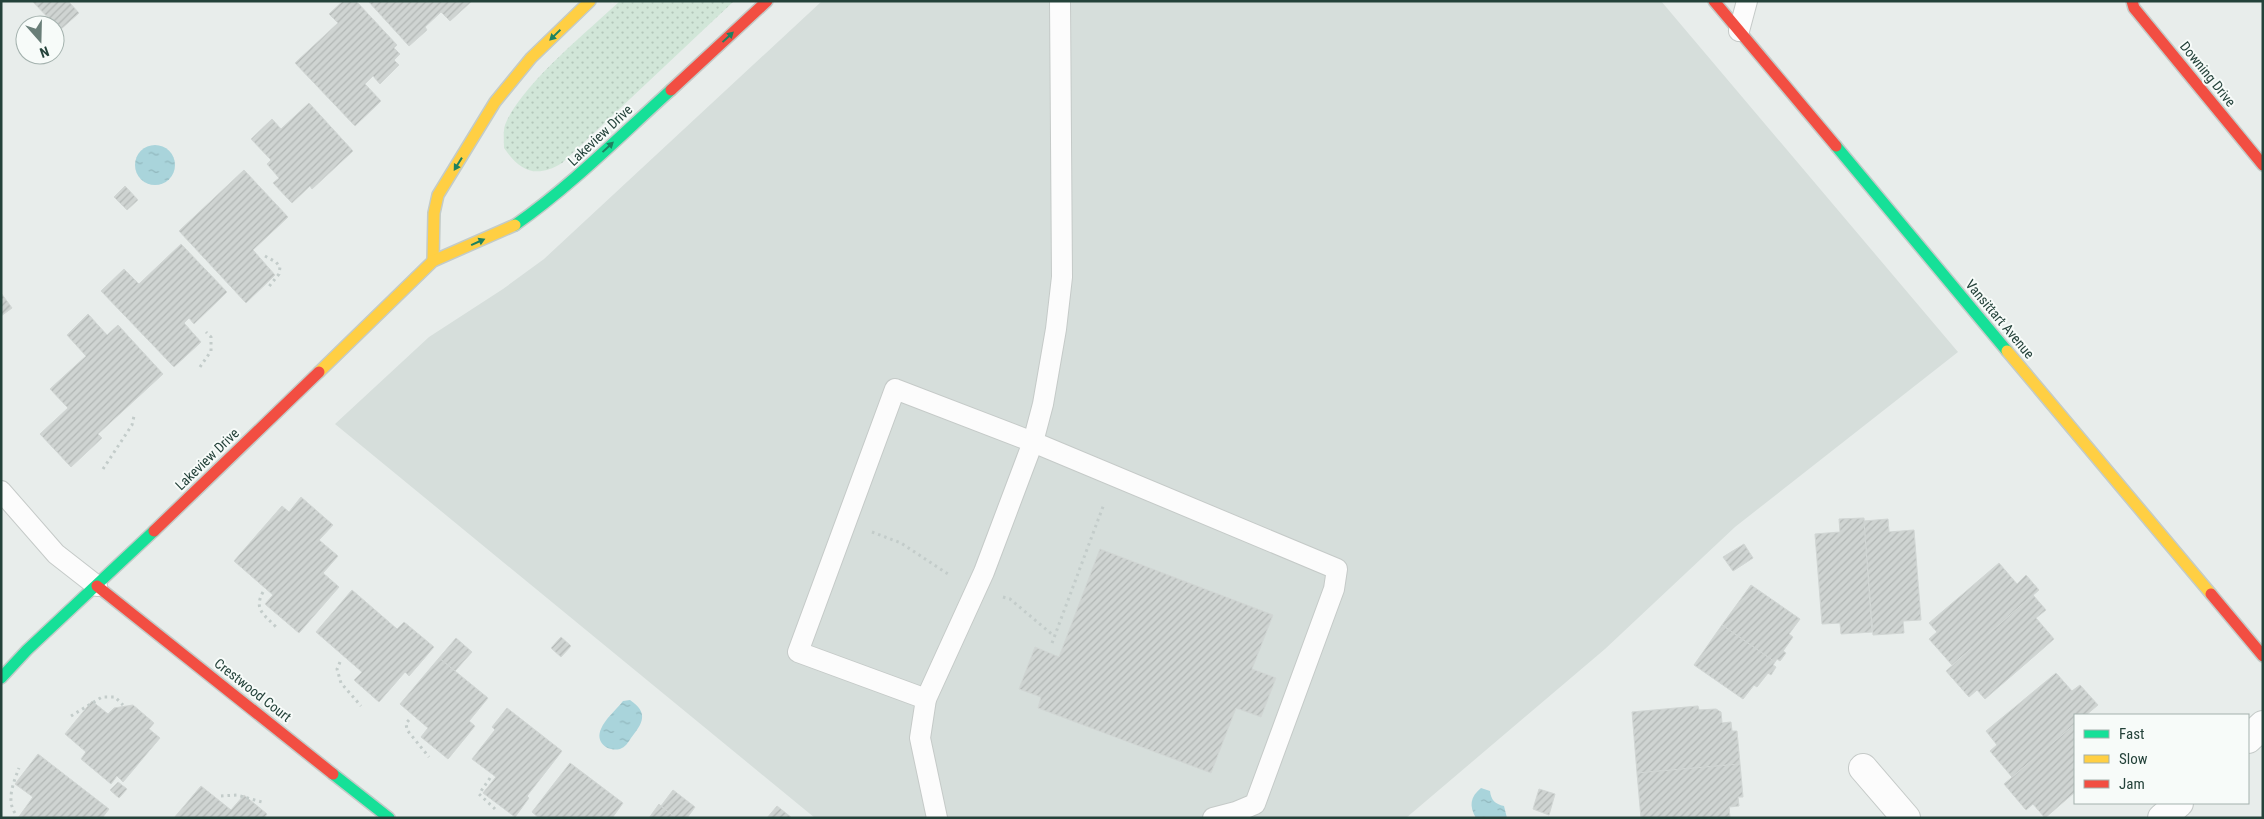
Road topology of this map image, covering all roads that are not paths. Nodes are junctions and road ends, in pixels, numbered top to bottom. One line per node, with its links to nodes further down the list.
1 (590, 1): 9 (street, one-way to 9)
2 (767, 1): 9 (street, Lakeview Drive, one-way to 2)
3 (1060, 1): 10 (lane)
4 (1714, 1): 7 (street, Vansittart Avenue)
5 (1746, 1): 7 (lane)
6 (2132, 1): 8 (street, Downing Drive)
7 (1739, 31): 13 (street, Vansittart Avenue)
8 (2263, 165)
9 (433, 261): 12 (street, Lakeview Drive)
10 (1033, 442): 15 (lane); 15 (lane); 22 (lane)
11 (1, 491): 12 (lane)
12 (97, 586): 14 (street, Lakeview Drive); 20 (street, Crestwood Court)
13 (2263, 656)
14 (1, 678)
15 (926, 699): 21 (lane)
16 (2263, 725): 17 (street)
17 (2249, 738)
18 (1862, 768): 23 (street)
19 (2177, 804): 24 (street)
20 (389, 818)
21 (937, 818)
22 (1213, 818)
23 (1906, 818)
24 (2162, 818)

